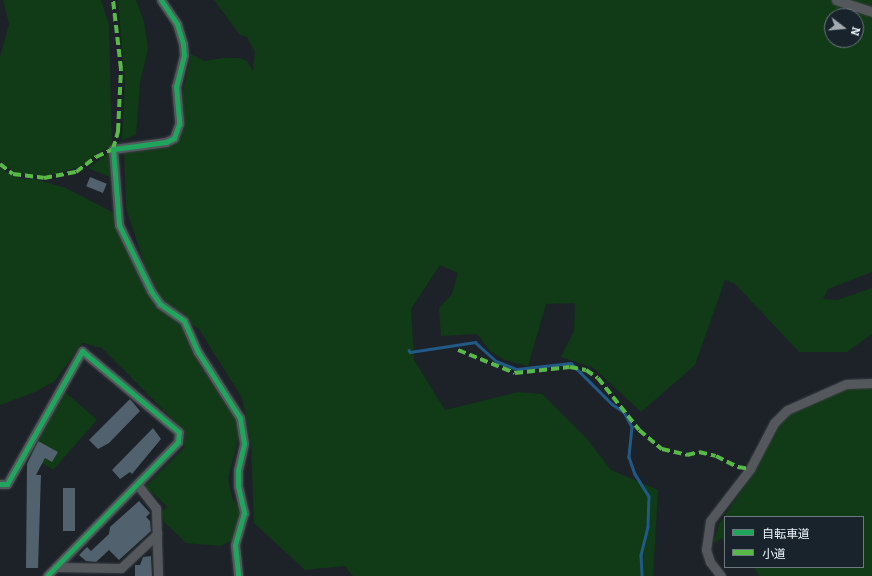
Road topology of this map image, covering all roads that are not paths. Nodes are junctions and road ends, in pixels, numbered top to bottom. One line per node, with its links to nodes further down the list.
1 (160, 0): 12 (street)
2 (836, 0): 3 (street)
3 (872, 12)
4 (872, 383): 13 (street)
5 (0, 484): 6 (street)
6 (137, 484): 7 (street); 8 (street)
7 (157, 534): 9 (street); 11 (street)
8 (56, 568): 9 (street); 10 (street)
9 (112, 572)
10 (47, 576)
11 (158, 576)
12 (238, 576)
13 (720, 576)

